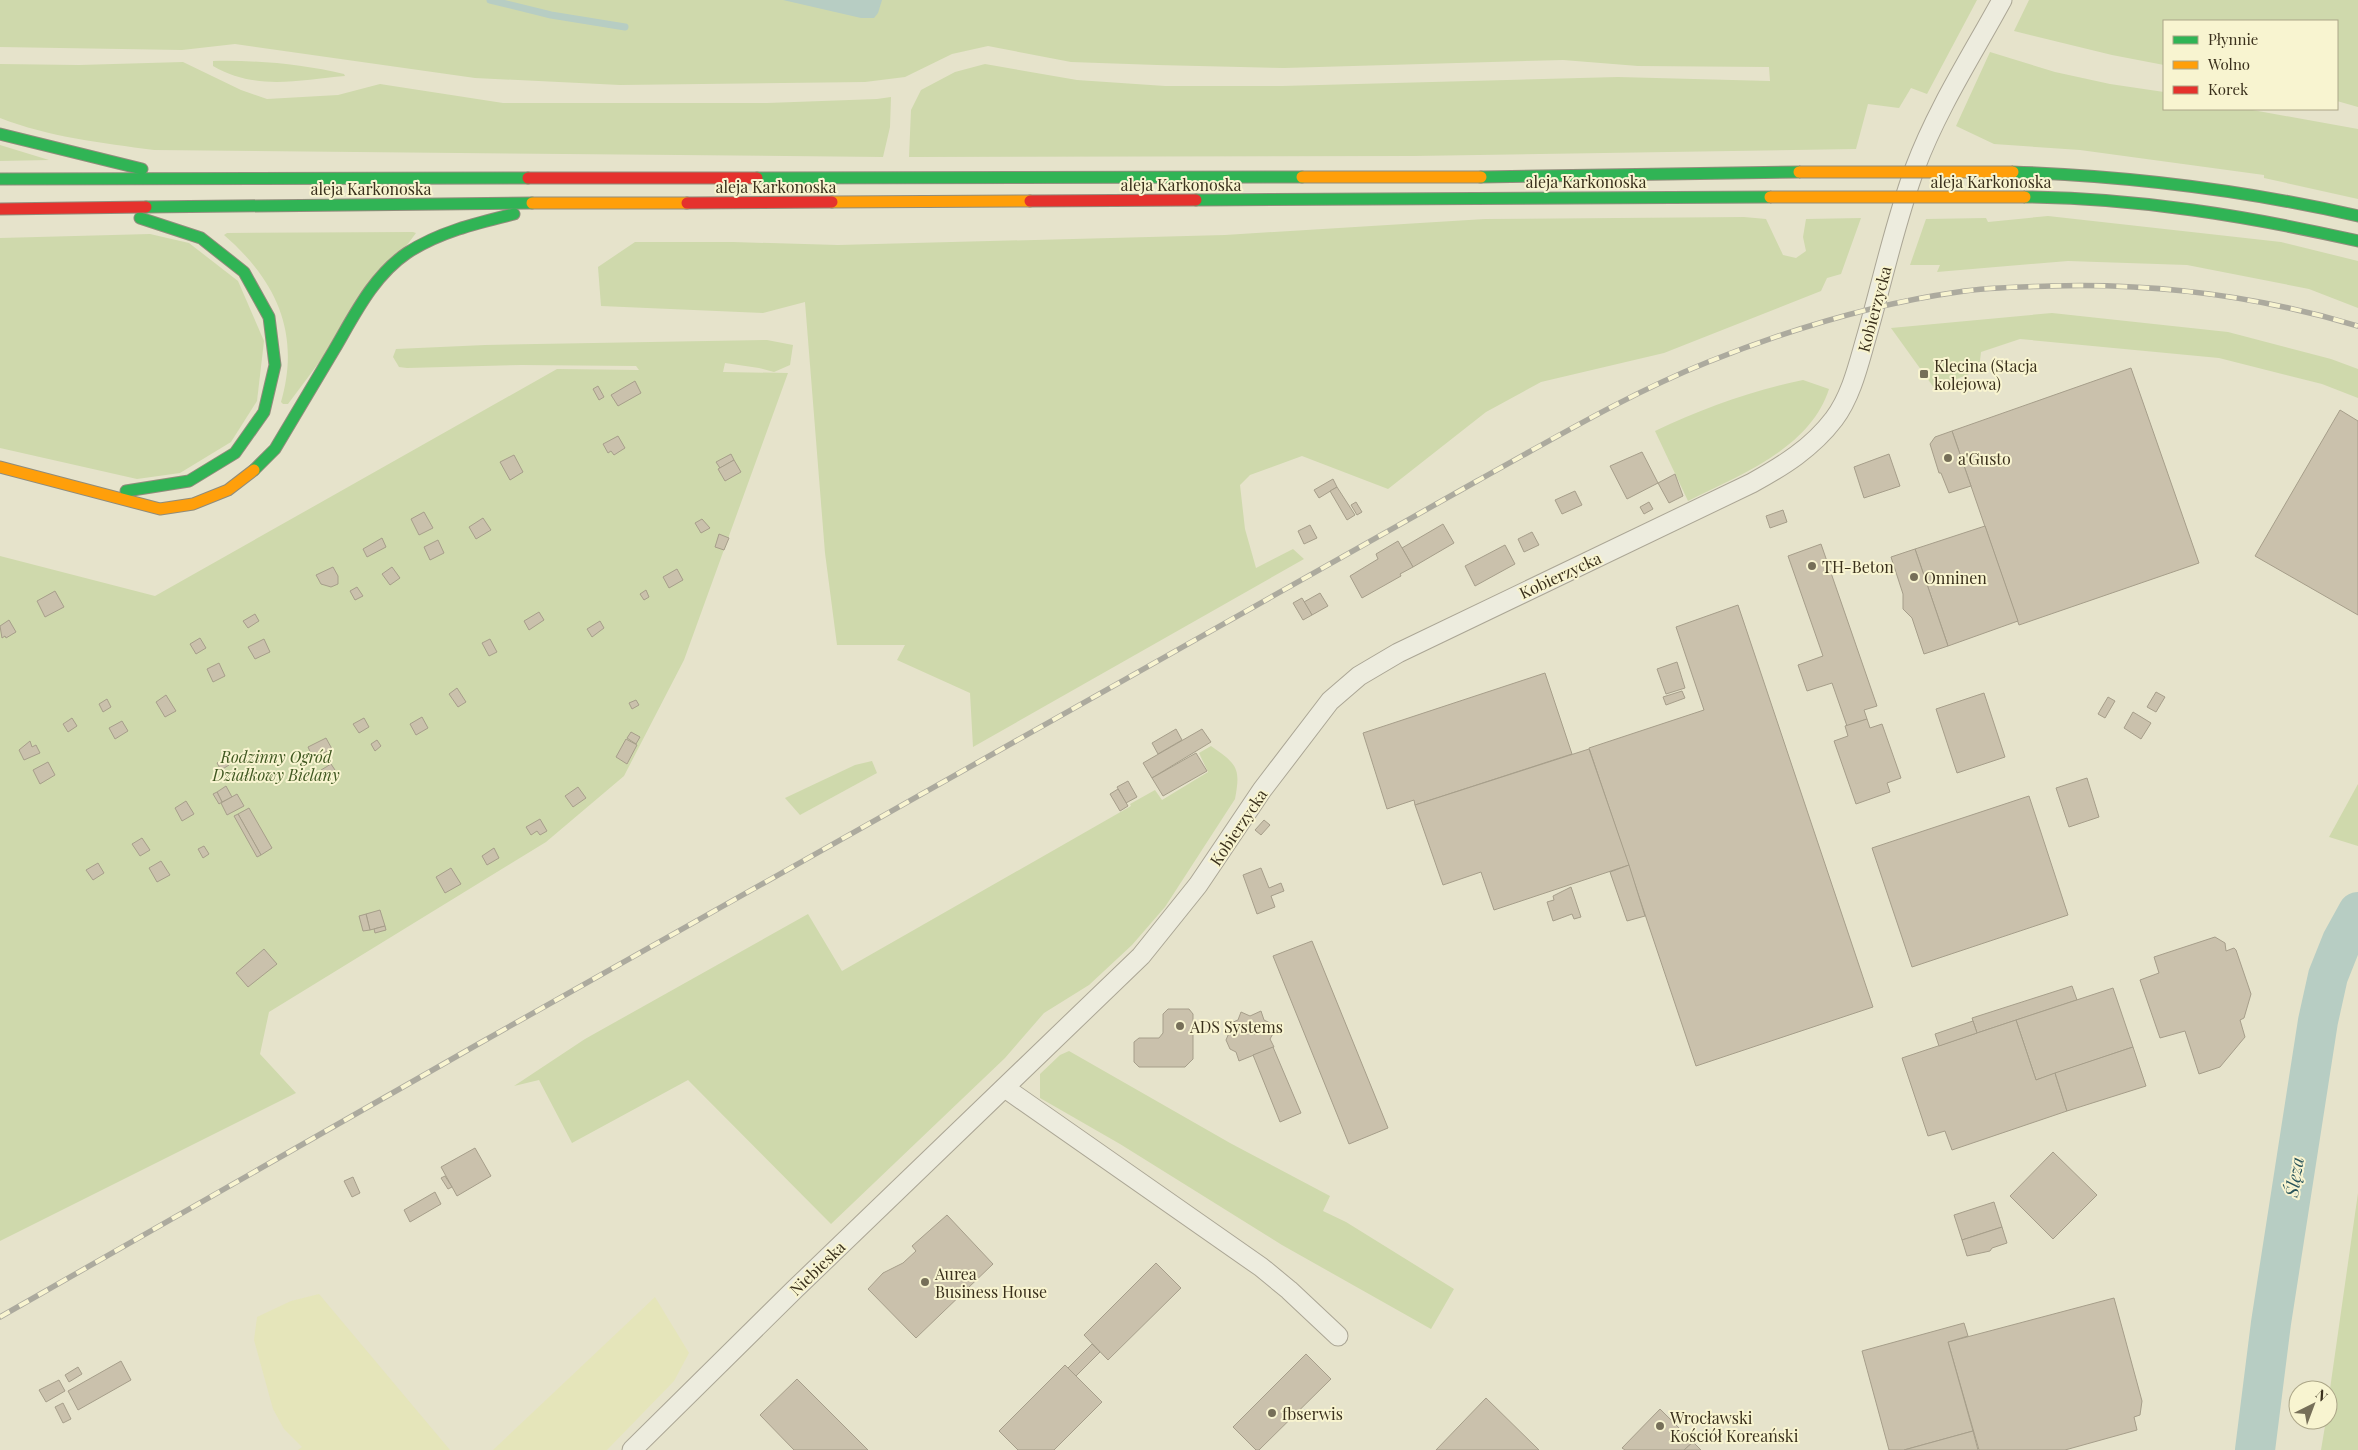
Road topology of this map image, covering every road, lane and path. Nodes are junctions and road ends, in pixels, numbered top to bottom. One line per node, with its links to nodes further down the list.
1 (2002, 0): 12 (street, Kobierzycka)
2 (0, 134): 4 (main road)
3 (0, 179): 4 (main road, aleja Karkonoska)
4 (189, 180): 8 (main road, aleja Karkonoska, bridge)
5 (562, 203): 6 (main road, aleja Karkonoska); 9 (main road, aleja Karkonoska, bridge); 11 (main road)
6 (70, 208): 7 (main road, aleja Karkonoska); 11 (main road)
7 (0, 209)
8 (2358, 216)
9 (2358, 241)
10 (0, 468): 11 (main road)
11 (97, 491)
12 (1004, 1088): 13 (street); 14 (street, Niebieska)
13 (1338, 1336)
14 (632, 1450)

